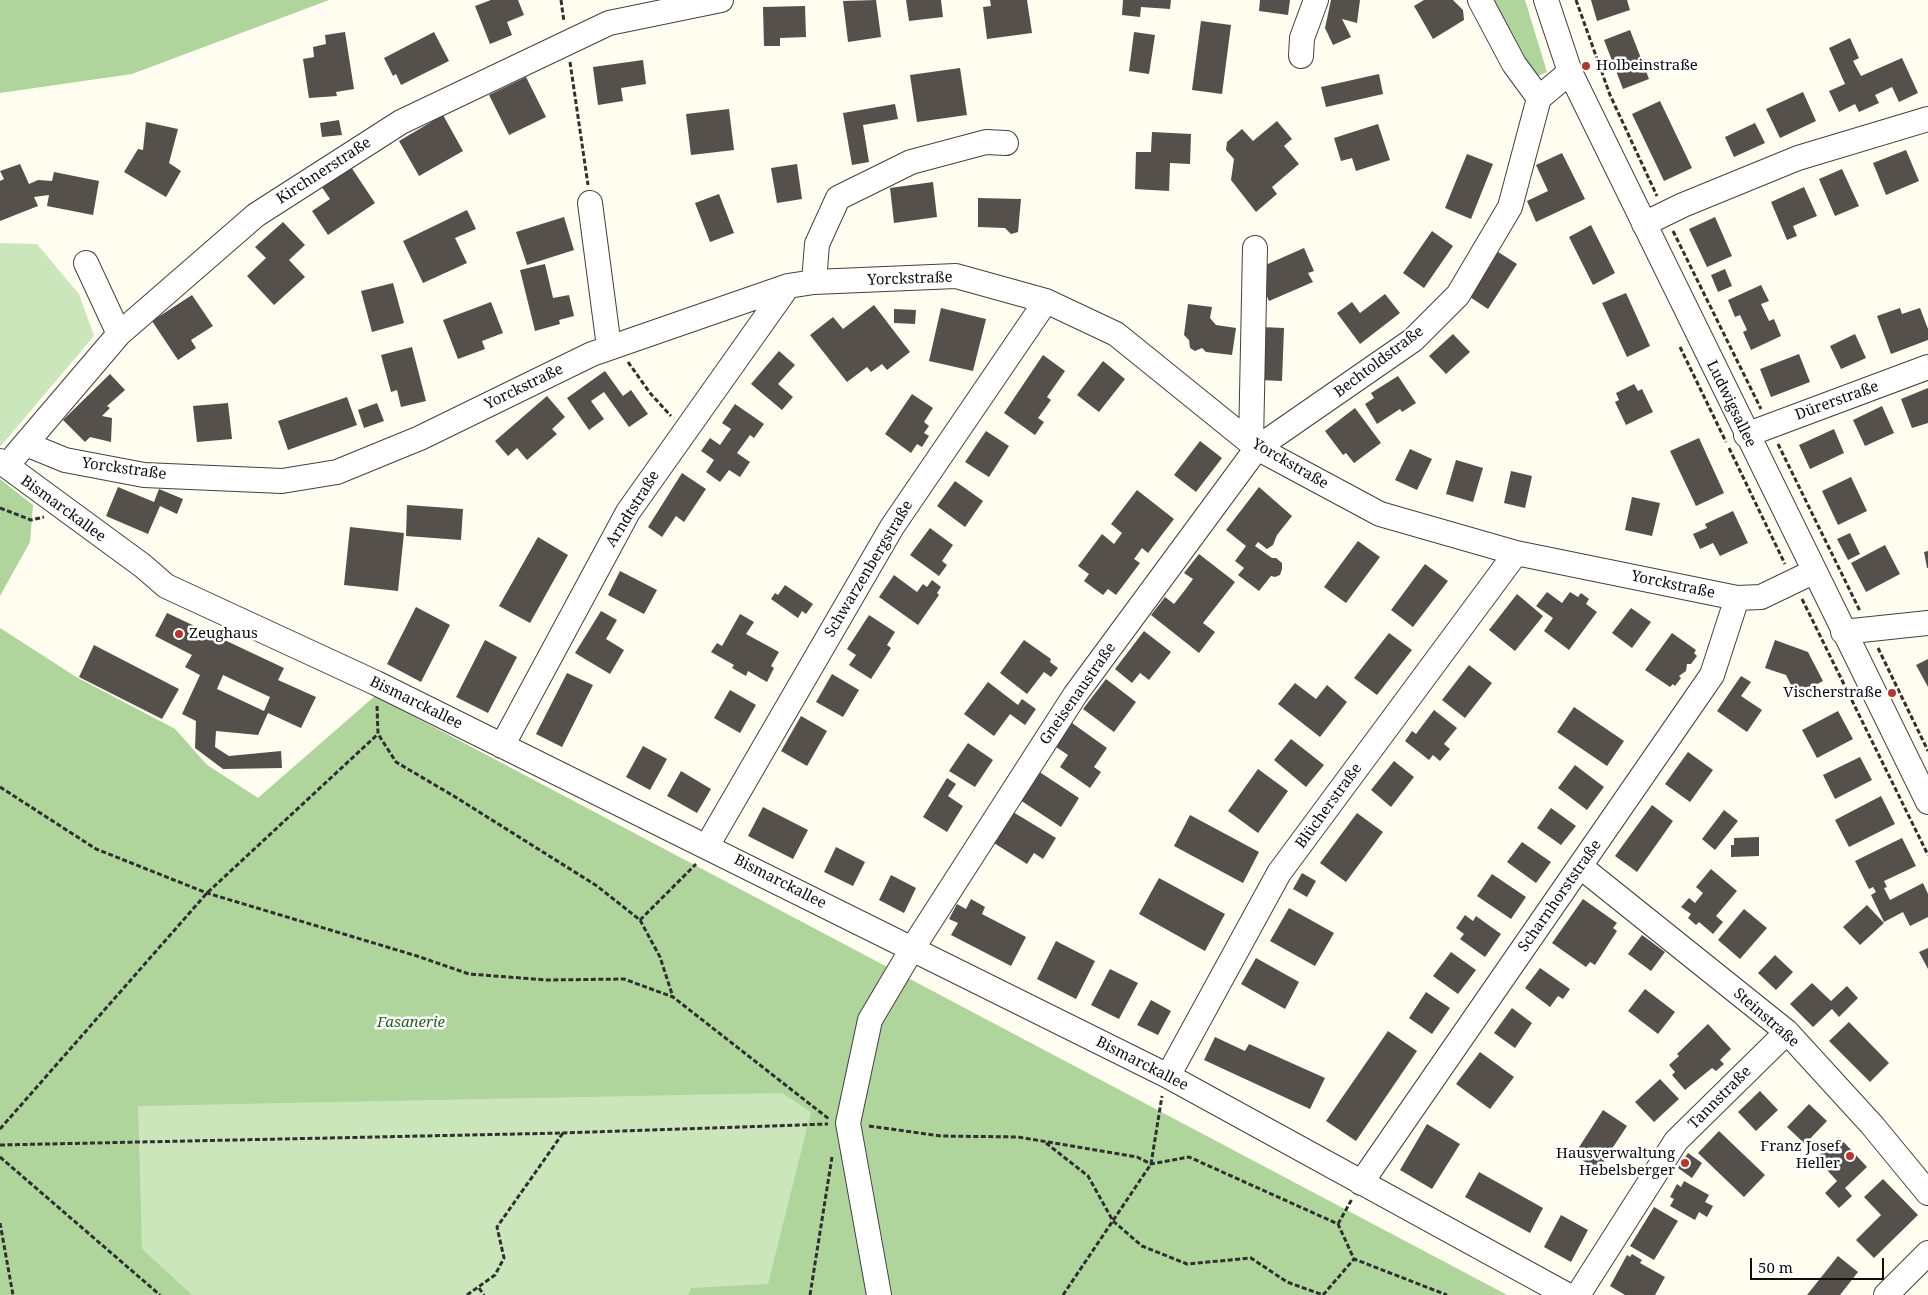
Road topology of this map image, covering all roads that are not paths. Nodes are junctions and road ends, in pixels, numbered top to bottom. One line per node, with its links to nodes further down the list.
1 (636, 0): 6 (street)
2 (721, 0): 6 (street, Kirchnerstraße)
3 (1316, 0): 7 (street)
4 (1480, 0): 9 (street)
5 (1546, 0): 8 (street, Ludwigsallee)
6 (609, 23): 19 (street, Kirchnerstraße)
7 (1301, 56)
8 (1570, 72): 9 (street); 13 (street, Ludwigsallee)
9 (1539, 98): 24 (street, Bechtoldstraße)
10 (1928, 119): 13 (street)
11 (1006, 143): 16 (street)
12 (590, 203): 20 (street)
13 (1644, 224): 22 (street, Ludwigsallee)
14 (1256, 248): 24 (street)
15 (86, 263): 19 (street)
16 (814, 282): 17 (street, Yorckstraße); 18 (street, Yorckstraße)
17 (788, 286): 20 (street, Yorckstraße); 31 (street, Arndtstraße)
18 (1046, 301): 24 (street, Yorckstraße); 33 (street, Schwarzenbergstraße)
19 (118, 334): 23 (street, Kirchnerstraße)
20 (609, 347): 23 (street, Yorckstraße)
21 (1928, 367): 22 (street, Dürerstraße)
22 (1746, 435): 27 (street, Ludwigsallee)
23 (26, 444): 25 (street, Kirchnerstraße)
24 (1254, 445): 26 (street, Yorckstraße); 35 (street, Gneisenaustraße)
25 (2, 464): 31 (street, Bismarckallee)
26 (1516, 553): 28 (street, Yorckstraße); 37 (street, Blücherstraße)
27 (1804, 577): 28 (street, Yorckstraße); 30 (street, Ludwigsallee)
28 (1737, 598): 34 (street, Scharnhorststraße)
29 (1928, 623): 30 (street)
30 (1843, 632): 32 (street, Ludwigsallee)
31 (502, 746): 33 (street, Bismarckallee)
32 (1928, 802)
33 (703, 854): 35 (street, Bismarckallee)
34 (1581, 867): 36 (street, Steinstraße); 38 (street, Scharnhorststraße)
35 (912, 949): 37 (street, Bismarckallee); 41 (street, Gneisenaustraße)
36 (1787, 1032): 39 (street, Steinstraße); 43 (street, Tannstraße)
37 (1168, 1076): 38 (street, Bismarckallee)
38 (1361, 1183): 42 (street, Bismarckallee)
39 (1928, 1193)
40 (1928, 1253): 44 (street)
41 (879, 1295)
42 (1567, 1295)
43 (1578, 1295)
44 (1886, 1295)

